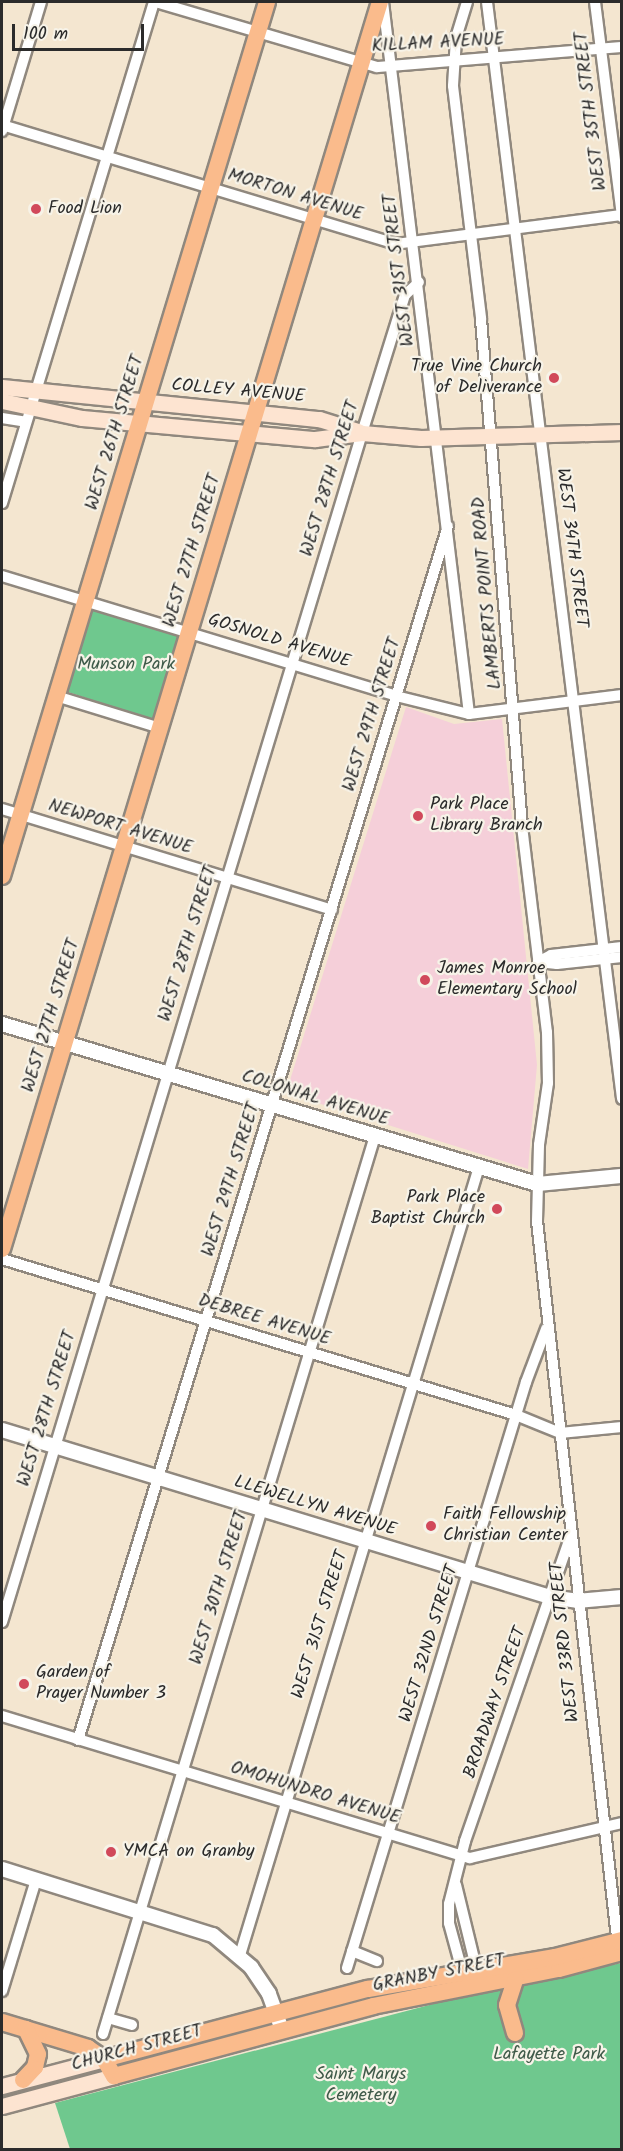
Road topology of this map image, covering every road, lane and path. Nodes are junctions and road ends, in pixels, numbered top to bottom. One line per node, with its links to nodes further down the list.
1 (41, 2): 15 (street)
2 (155, 2): 8 (street, KILLAM AVENUE); 16 (street)
3 (267, 2): 8 (main road, WEST 26TH STREET)
4 (382, 2): 13 (main road, WEST 27TH STREET); 14 (street, WEST 31ST STREET)
5 (467, 2): 12 (street, LAMBERTS POINT ROAD)
6 (487, 2): 11 (street, WEST 34TH STREET)
7 (596, 2): 10 (street, WEST 35TH STREET)
8 (258, 33): 13 (street, KILLAM AVENUE); 17 (main road, WEST 26TH STREET)
9 (621, 47): 10 (street, KILLAM AVENUE)
10 (601, 49): 11 (street, KILLAM AVENUE); 18 (street, WEST 35TH STREET)
11 (493, 59): 12 (street, KILLAM AVENUE); 20 (street, WEST 34TH STREET)
12 (452, 63): 14 (street, KILLAM AVENUE); 21 (street, LAMBERTS POINT ROAD)
13 (361, 65): 14 (street, KILLAM AVENUE); 19 (main road, WEST 27TH STREET)
14 (392, 67): 22 (street, WEST 31ST STREET)
15 (2, 127): 16 (street, MORTON AVENUE)
16 (106, 156): 17 (street, MORTON AVENUE); 25 (street)
17 (211, 187): 19 (street, MORTON AVENUE); 27 (main road, WEST 26TH STREET)
18 (621, 215): 20 (street, MORTON AVENUE)
19 (315, 219): 22 (street, MORTON AVENUE); 28 (main road, WEST 27TH STREET)
20 (515, 228): 21 (street, MORTON AVENUE); 35 (street, WEST 34TH STREET)
21 (472, 234): 22 (street, MORTON AVENUE); 36 (street, LAMBERTS POINT ROAD)
22 (414, 244): 23 (street, WEST 31ST STREET)
23 (419, 282): 34 (street, WEST 28TH STREET); 37 (street, WEST 31ST STREET)
24 (2, 387): 25 (main road, COLLEY AVENUE)
25 (35, 391): 27 (main road, COLLEY AVENUE); 29 (street)
26 (2, 401): 29 (main road, COLLEY AVENUE)
27 (146, 403): 28 (main road, COLLEY AVENUE); 31 (main road, WEST 26TH STREET)
28 (256, 412): 33 (main road, WEST 27TH STREET); 34 (main road, COLLEY AVENUE)
29 (28, 414): 30 (street); 31 (main road, COLLEY AVENUE); 38 (street)
30 (2, 418)
31 (140, 424): 33 (main road, COLLEY AVENUE); 41 (main road, WEST 26TH STREET)
32 (621, 432): 35 (main road, COLLEY AVENUE)
33 (250, 433): 34 (main road, COLLEY AVENUE); 42 (main road, WEST 27TH STREET)
34 (362, 433): 37 (main road, COLLEY AVENUE); 43 (street, WEST 28TH STREET)
35 (540, 434): 36 (main road, COLLEY AVENUE); 47 (street, WEST 34TH STREET)
36 (490, 436): 37 (main road, COLLEY AVENUE); 48 (street, LAMBERTS POINT ROAD)
37 (437, 438): 39 (street, WEST 31ST STREET)
38 (2, 503)
39 (448, 526): 45 (street, WEST 29TH STREET); 49 (street, WEST 31ST STREET)
40 (2, 576): 41 (street, GOSNOLD AVENUE)
41 (85, 601): 42 (street, GOSNOLD AVENUE); 44 (main road, WEST 26TH STREET)
42 (189, 633): 43 (street, GOSNOLD AVENUE); 50 (main road, WEST 27TH STREET)
43 (292, 663): 45 (street, GOSNOLD AVENUE); 55 (street, WEST 28TH STREET)
44 (56, 696): 50 (street); 52 (main road, WEST 26TH STREET)
45 (396, 696): 49 (street, GOSNOLD AVENUE); 56 (street, WEST 29TH STREET)
46 (621, 696): 47 (street, GOSNOLD AVENUE)
47 (573, 701): 48 (street, GOSNOLD AVENUE); 58 (street, WEST 34TH STREET)
48 (512, 709): 49 (street, GOSNOLD AVENUE); 60 (street, LAMBERTS POINT ROAD)
49 (469, 714)
50 (160, 728): 53 (main road, WEST 27TH STREET)
51 (2, 809): 52 (street, NEWPORT AVENUE)
52 (20, 815): 53 (street, NEWPORT AVENUE); 54 (main road, WEST 26TH STREET)
53 (124, 847): 55 (street, NEWPORT AVENUE); 62 (main road, WEST 27TH STREET)
54 (2, 876)
55 (226, 878): 56 (street, NEWPORT AVENUE); 63 (street, WEST 28TH STREET)
56 (332, 910): 65 (street, WEST 29TH STREET)
57 (621, 947): 58 (street)
58 (604, 954): 59 (street); 60 (street); 64 (street, WEST 34TH STREET)
59 (621, 957)
60 (538, 962): 69 (street, LAMBERTS POINT ROAD)
61 (2, 1024): 62 (street, COLONIAL AVENUE)
62 (64, 1043): 63 (street, COLONIAL AVENUE); 70 (main road, WEST 27TH STREET)
63 (168, 1073): 65 (street, COLONIAL AVENUE); 72 (street, WEST 28TH STREET)
64 (621, 1099)
65 (272, 1104): 66 (street, COLONIAL AVENUE); 73 (street, WEST 29TH STREET)
66 (375, 1136): 67 (street, COLONIAL AVENUE); 75 (street, WEST 30TH STREET)
67 (479, 1167): 69 (street, COLONIAL AVENUE); 76 (street, WEST 31ST STREET)
68 (621, 1176): 69 (street, COLONIAL AVENUE)
69 (537, 1184): 74 (street, WEST 33RD STREET)
70 (2, 1249)
71 (2, 1259): 72 (street, DEBREE AVENUE)
72 (102, 1289): 73 (street, DEBREE AVENUE); 82 (street, WEST 28TH STREET)
73 (206, 1321): 75 (street, DEBREE AVENUE); 83 (street, WEST 29TH STREET)
74 (547, 1326): 77 (street, WEST 32ND STREET); 80 (street, WEST 33RD STREET)
75 (309, 1352): 76 (street, DEBREE AVENUE); 84 (street, WEST 30TH STREET)
76 (413, 1384): 77 (street, DEBREE AVENUE); 86 (street, WEST 31ST STREET)
77 (516, 1415): 80 (street, DEBREE AVENUE); 87 (street, WEST 32ND STREET)
78 (621, 1420): 80 (street, DEBREE AVENUE)
79 (621, 1427): 80 (street, DEBREE AVENUE)
80 (559, 1429): 85 (street, WEST 33RD STREET)
81 (2, 1430): 82 (street, LLEWELLYN AVENUE)
82 (55, 1446): 83 (street, LLEWELLYN AVENUE); 91 (street, WEST 28TH STREET)
83 (158, 1477): 84 (street, LLEWELLYN AVENUE); 93 (street, WEST 29TH STREET)
84 (262, 1509): 86 (street, LLEWELLYN AVENUE); 94 (street, WEST 30TH STREET)
85 (571, 1535): 88 (street, BROADWAY STREET); 90 (street, WEST 33RD STREET)
86 (364, 1540): 87 (street, LLEWELLYN AVENUE); 95 (street, WEST 31ST STREET)
87 (469, 1572): 88 (street, LLEWELLYN AVENUE); 98 (street, WEST 32ND STREET)
88 (550, 1597): 90 (street, LLEWELLYN AVENUE); 99 (street, BROADWAY STREET)
89 (621, 1598): 90 (street, LLEWELLYN AVENUE)
90 (577, 1601): 97 (street, WEST 33RD STREET)
91 (2, 1622)
92 (2, 1716): 93 (street, OMOHUNDRO AVENUE)
93 (78, 1740): 94 (street, OMOHUNDRO AVENUE)
94 (181, 1770): 95 (street, OMOHUNDRO AVENUE); 102 (street, WEST 30TH STREET)
95 (285, 1803): 98 (street, OMOHUNDRO AVENUE); 105 (street, WEST 31ST STREET)
96 (621, 1823): 97 (street, OMOHUNDRO AVENUE)
97 (604, 1826): 99 (street, OMOHUNDRO AVENUE); 103 (street, WEST 33RD STREET)
98 (389, 1834): 99 (street, OMOHUNDRO AVENUE); 104 (street, WEST 32ND STREET)
99 (461, 1857): 108 (street, BROADWAY STREET)
100 (2, 1869): 101 (street)
101 (36, 1880): 102 (street); 110 (street)
102 (138, 1911): 105 (street); 112 (street, WEST 30TH STREET)
103 (620, 1946): 108 (main road, GRANBY STREET); 109 (main road, GRANBY STREET)
104 (352, 1951): 106 (street, GRANBY STREET); 107 (street, WEST 32ND STREET)
105 (240, 1955): 111 (street)
106 (377, 1961)
107 (347, 1968)
108 (471, 1978): 109 (main road, GRANBY STREET); 111 (main road, GRANBY STREET); 116 (main road, GRANBY STREET)
109 (516, 1978): 117 (main road)
110 (2, 1991)
111 (277, 2012): 116 (street); 119 (main road, CHURCH STREET)
112 (108, 2018): 114 (street); 118 (street, WEST 30TH STREET)
113 (2, 2022): 115 (main road)
114 (132, 2025)
115 (26, 2029): 119 (main road); 121 (main road)
116 (282, 2030): 120 (main road, CHURCH STREET)
117 (515, 2033)
118 (103, 2034)
119 (104, 2059): 120 (main road); 121 (main road, CHURCH STREET)
120 (114, 2076): 123 (main road, CHURCH STREET)
121 (23, 2080): 122 (main road, CHURCH STREET)
122 (2, 2086)
123 (2, 2106)

